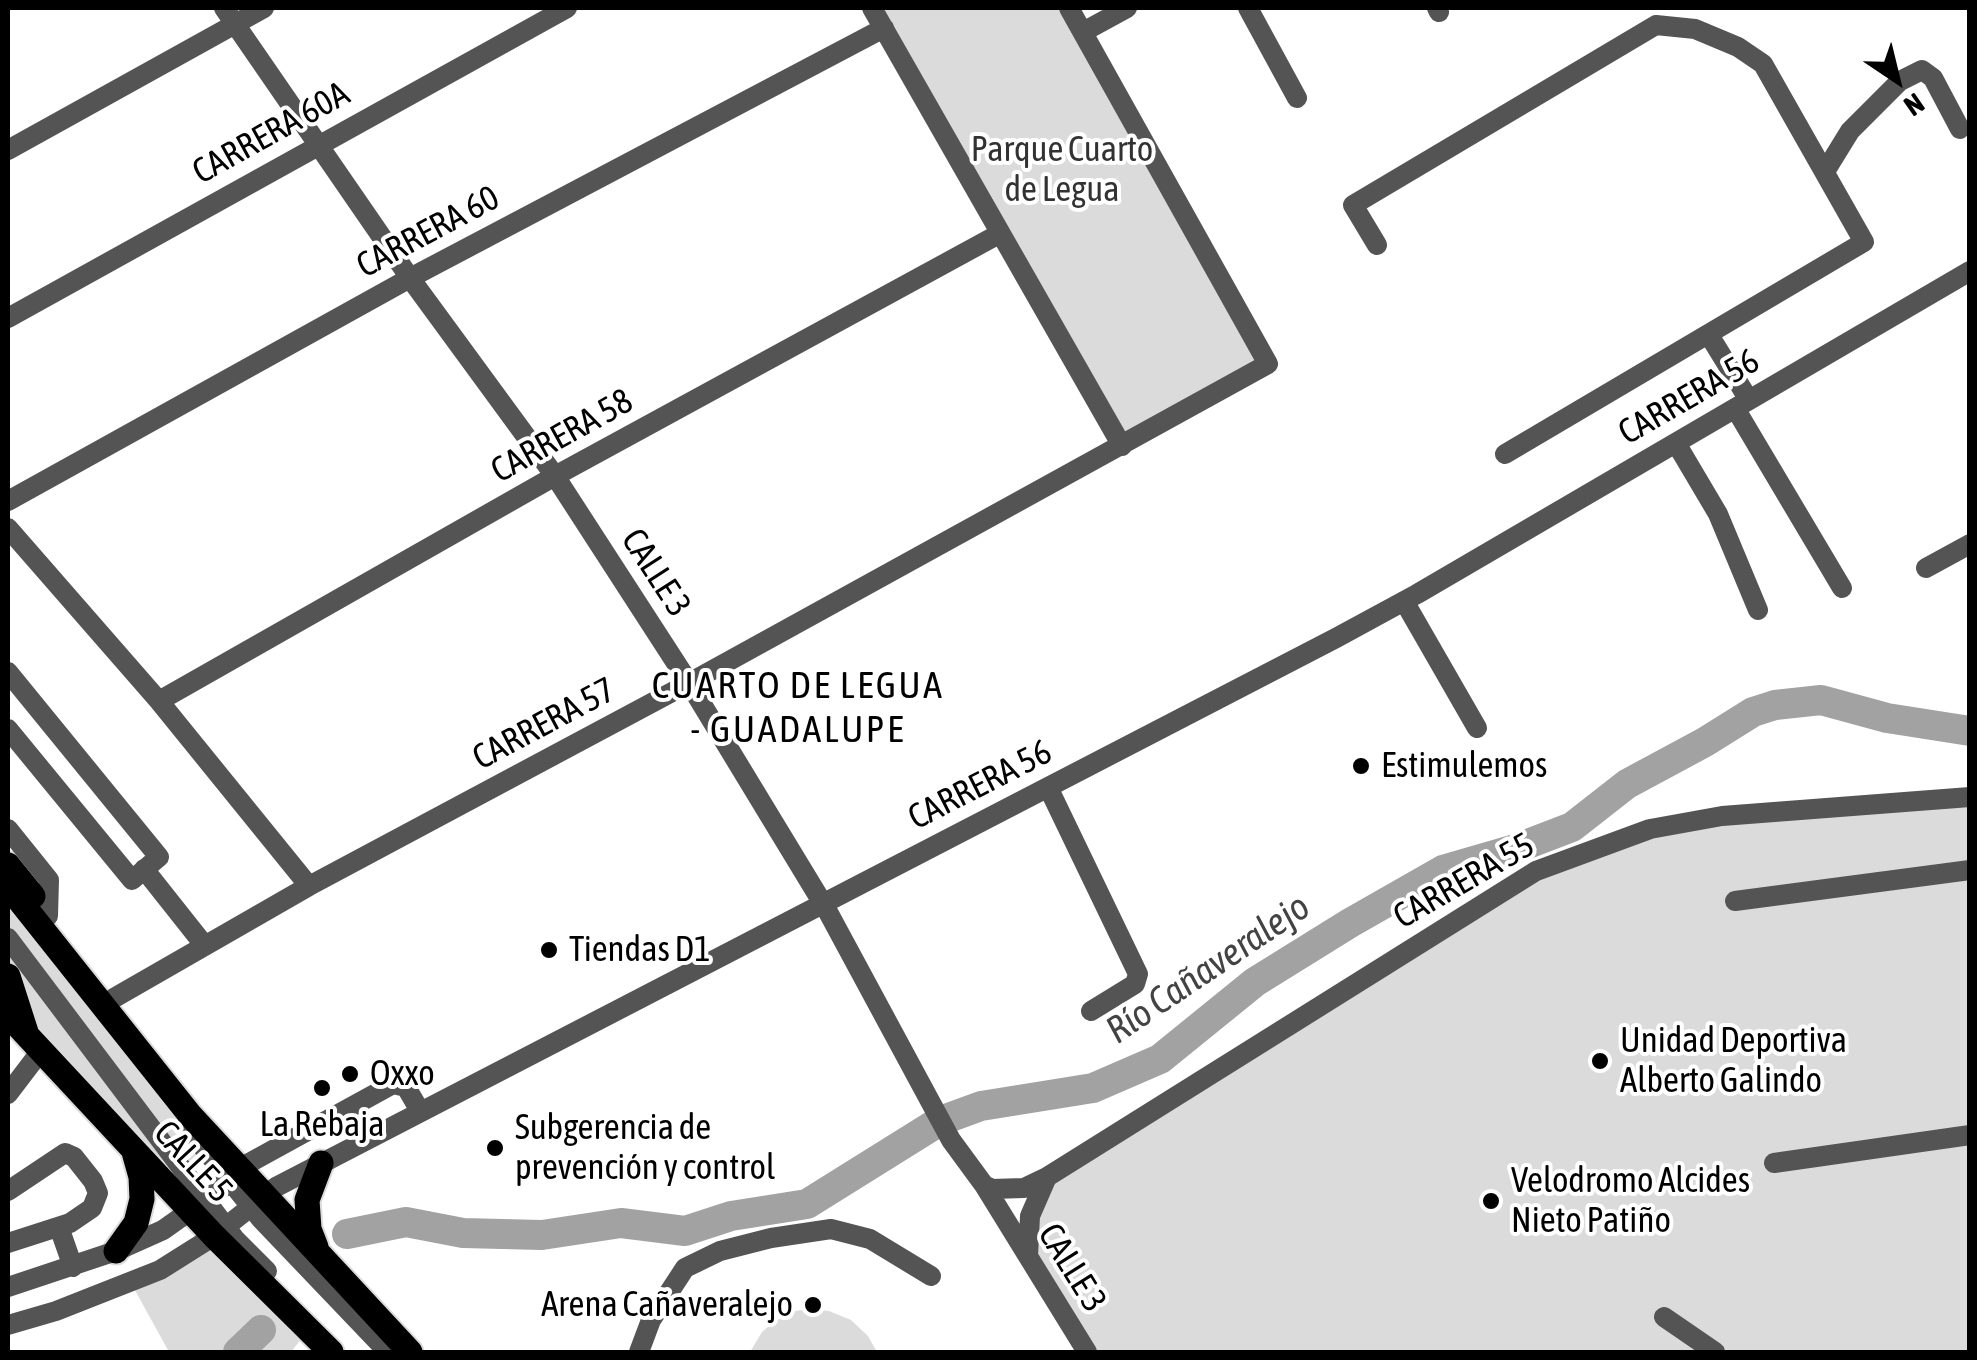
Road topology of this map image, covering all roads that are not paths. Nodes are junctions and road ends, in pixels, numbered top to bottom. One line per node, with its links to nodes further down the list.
1 (264, 8): 7 (street)
2 (567, 8): 12 (street, CARRERA 60A)
3 (872, 8): 8 (street)
4 (1069, 8): 9 (street)
5 (1128, 8): 9 (street)
6 (1248, 8): 10 (street)
7 (230, 15): 12 (street, CALLE 3); 13 (street)
8 (884, 28): 15 (street); 18 (street, CARRERA 60)
9 (1083, 32): 23 (street, CARRERA 57)
10 (1297, 98)
11 (1960, 128): 14 (street)
12 (316, 144): 18 (street, CALLE 3); 19 (street, CARRERA 60A)
13 (8, 150)
14 (1826, 170): 16 (street); 20 (street)
15 (999, 234): 23 (street); 25 (street, CARRERA 58)
16 (1377, 245)
17 (1970, 271): 21 (street, CARRERA 56)
18 (410, 278): 25 (street, CALLE 3); 26 (street, CARRERA 60)
19 (8, 318)
20 (1709, 335): 21 (street); 24 (street)
21 (1742, 404): 22 (street, CARRERA 56); 30 (street)
22 (1676, 443): 31 (street, CARRERA 56); 32 (street)
23 (1122, 446): 34 (street, CARRERA 57)
24 (1504, 454)
25 (554, 476): 34 (street, CALLE 3); 35 (street, CARRERA 58)
26 (8, 500)
27 (8, 528): 35 (street)
28 (1970, 544): 29 (street)
29 (1926, 568)
30 (1842, 588)
31 (1404, 602): 37 (street); 38 (street, CARRERA 56)
32 (1758, 610)
33 (8, 672): 42 (street)
34 (689, 683): 45 (street, CARRERA 57); 48 (street, CALLE 3)
35 (159, 701): 45 (street)
36 (8, 728): 42 (street)
37 (1477, 728)
38 (1048, 787): 48 (street, CARRERA 56); 54 (street)
39 (1970, 797): 66 (street, CARRERA 55)
40 (8, 829): 49 (street)
41 (8, 865): 49 (main road, CALLE 5)
42 (144, 869): 51 (street)
43 (1970, 870): 46 (street)
44 (8, 886): 62 (main road, CALLE 5)
45 (310, 886): 51 (street, CARRERA 57)
46 (1735, 900)
47 (8, 902): 65 (street)
48 (823, 903): 58 (street, CARRERA 56); 67 (street, CALLE 3)
49 (48, 916): 53 (main road, CALLE 5)
50 (8, 938): 70 (street)
51 (204, 946): 53 (street, CARRERA 57)
52 (8, 976): 56 (main road)
53 (114, 998): 62 (main road, CALLE 5)
54 (1091, 1012)
55 (8, 1015): 56 (main road, CALLE 5)
56 (34, 1047): 57 (street); 61 (main road, CALLE 5)
57 (8, 1094)
58 (420, 1111): 59 (street); 63 (street, CARRERA 56)
59 (312, 1128): 63 (street); 65 (street)
60 (1970, 1134): 64 (street)
61 (129, 1144): 70 (main road, CALLE 5); 74 (main road)
62 (222, 1147): 65 (main road, CALLE 5)
63 (326, 1160): 69 (street, CARRERA 56); 76 (main road)
64 (1774, 1164)
65 (238, 1174): 69 (main road, CALLE 5); 70 (street)
66 (1047, 1177): 67 (street, CARRERA 55); 75 (street)
67 (984, 1185): 75 (street, CALLE 3)
68 (8, 1191): 71 (street)
69 (257, 1201): 72 (street, CARRERA 56); 76 (main road, CALLE 5); 84 (street)
70 (199, 1207): 72 (main road, CALLE 5); 74 (street)
71 (59, 1228): 73 (street); 77 (street)
72 (220, 1231): 81 (street, CARRERA 56); 82 (main road, CALLE 5); 83 (street)
73 (8, 1243)
74 (116, 1252): 77 (street)
75 (1028, 1258): 87 (street, CALLE 3)
76 (324, 1260): 85 (main road, CALLE 5)
77 (73, 1266): 79 (street)
78 (930, 1276): 86 (street)
79 (8, 1287)
80 (1664, 1317): 88 (street)
81 (8, 1326)
82 (331, 1352)
83 (345, 1352)
84 (388, 1352)
85 (410, 1352)
86 (639, 1352)
87 (1087, 1352)
88 (1715, 1352)

